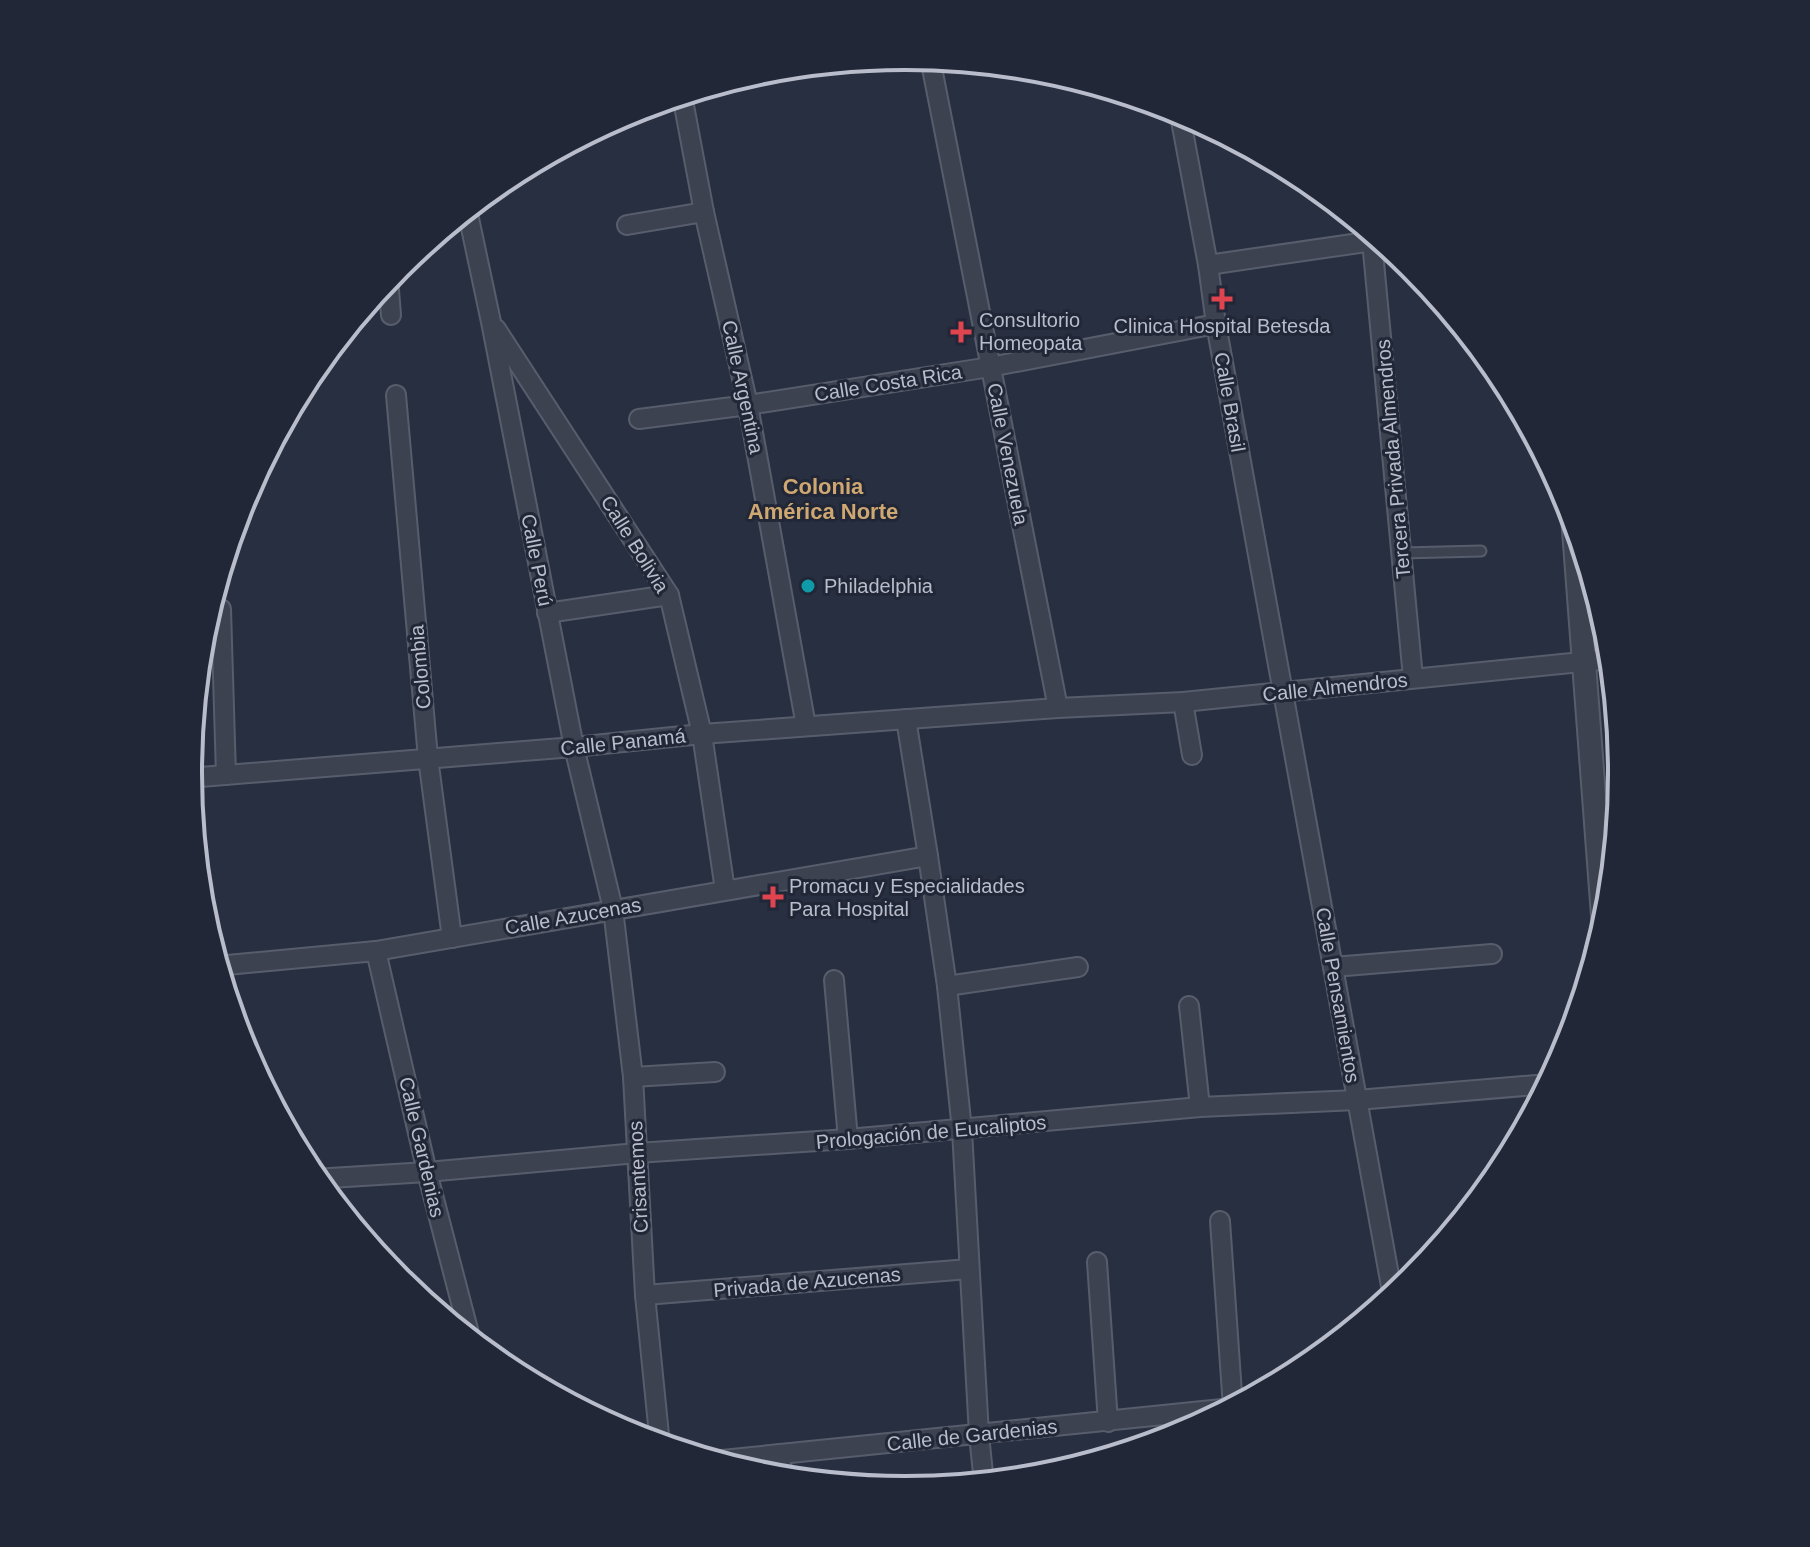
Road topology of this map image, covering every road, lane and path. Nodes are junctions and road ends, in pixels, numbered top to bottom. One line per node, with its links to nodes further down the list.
1 (933, 71): 14 (street, Calle Venezuela)
2 (684, 106): 4 (street, Calle Argentina)
3 (1182, 128): 9 (street, Calle Brasil)
4 (704, 212): 6 (street); 16 (street, Calle Argentina)
5 (470, 221): 12 (street, Calle Perú)
6 (627, 225)
7 (1365, 242): 9 (street)
8 (1377, 253): 19 (street, Tercera Privada Almendros)
9 (1208, 265): 13 (street, Calle Brasil)
10 (389, 296): 11 (street)
11 (391, 315)
12 (491, 322): 21 (street, Calle Bolivia); 23 (street, Calle Perú)
13 (1216, 324): 14 (street, Calle Costa Rica); 27 (street, Calle Brasil)
14 (990, 367): 16 (street, Calle Costa Rica); 29 (street, Calle Venezuela)
15 (396, 395): 35 (street, Colombia)
16 (748, 405): 17 (street, Calle Costa Rica); 31 (street, Calle Argentina)
17 (639, 419)
18 (1481, 551): 19 (lane)
19 (1402, 553): 26 (street, Tercera Privada Almendros)
20 (1577, 566): 25 (street)
21 (669, 595): 23 (street); 32 (street, Calle Bolivia)
22 (221, 609): 36 (street)
23 (547, 613): 33 (street, Calle Perú)
24 (1599, 660): 25 (street, Calle Almendros)
25 (1585, 661): 26 (street, Calle Almendros); 39 (street)
26 (1413, 678): 27 (street, Calle Almendros)
27 (1283, 693): 28 (street, Calle Almendros); 47 (street, Calle Pensamientos)
28 (1183, 702): 29 (street, Calle Almendros); 34 (street)
29 (1058, 708): 30 (street, Calle Panamá)
30 (906, 719): 31 (street, Calle Panamá); 38 (street)
31 (806, 726): 32 (street, Calle Panamá)
32 (702, 734): 33 (street, Calle Panamá); 40 (street, Calle Bolivia)
33 (574, 747): 35 (street, Calle Panamá); 41 (street, Calle Perú)
34 (1192, 755)
35 (428, 758): 36 (street, Calle Panamá); 42 (street, Colombia)
36 (226, 775): 37 (street, Calle Panamá)
37 (202, 777)
38 (928, 856): 40 (street, Calle Azucenas); 49 (street)
39 (1600, 876)
40 (725, 890): 41 (street, Calle Azucenas)
41 (613, 909): 42 (street, Calle Azucenas); 52 (street, Crisantemos)
42 (452, 938): 43 (street, Calle Azucenas)
43 (376, 951): 45 (street, Calle Azucenas); 59 (street, Calle Gardenias)
44 (1492, 954): 47 (street)
45 (228, 965)
46 (1078, 967): 49 (street)
47 (1333, 967): 54 (street, Calle Pensamientos)
48 (834, 980): 57 (street)
49 (947, 986): 56 (street)
50 (1189, 1006): 55 (street)
51 (715, 1072): 52 (street)
52 (633, 1077): 58 (street, Crisantemos)
53 (1536, 1085): 54 (street, Prologación de Eucaliptos)
54 (1357, 1100): 55 (street, Prologación de Eucaliptos); 64 (street, Calle Pensamientos)
55 (1200, 1107): 56 (street, Prologación de Eucaliptos)
56 (962, 1130): 57 (street, Prologación de Eucaliptos); 63 (street)
57 (848, 1139): 58 (street, Prologación de Eucaliptos)
58 (637, 1153): 59 (street, Prologación de Eucaliptos); 65 (street, Crisantemos)
59 (427, 1172): 60 (street, Prologación de Eucaliptos); 66 (street, Calle Gardenias)
60 (330, 1178)
61 (1220, 1221): 67 (street)
62 (1097, 1262): 69 (street)
63 (969, 1269): 65 (street, Privada de Azucenas); 71 (street)
64 (1390, 1282)
65 (645, 1295): 70 (street, Crisantemos)
66 (466, 1323)
67 (1232, 1396)
68 (1199, 1412): 69 (street, Calle de Gardenias)
69 (1108, 1422): 71 (street, Calle de Gardenias)
70 (659, 1432)
71 (979, 1435): 72 (street, Calle de Gardenias); 75 (street)
72 (779, 1454): 73 (street, Calle de Gardenias); 74 (street)
73 (744, 1458)
74 (781, 1465)
75 (983, 1472)

